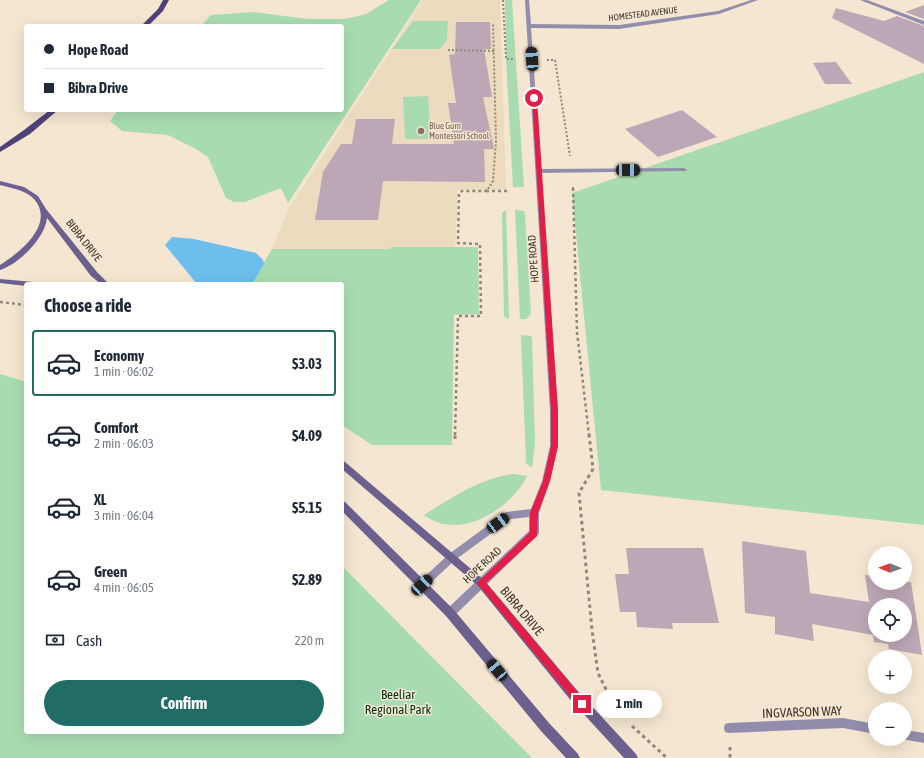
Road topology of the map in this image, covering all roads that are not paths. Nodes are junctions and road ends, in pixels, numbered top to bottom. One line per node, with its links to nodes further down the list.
1 (166, 0): 6 (main road)
2 (527, 0): 7 (street, HOPE ROAD)
3 (756, 0): 7 (street, HOMESTEAD AVENUE)
4 (862, 0): 5 (street)
5 (924, 23)
6 (146, 24)
7 (530, 26): 11 (street, HOPE ROAD)
8 (51, 112): 9 (main road)
9 (0, 150)
10 (684, 170): 11 (street)
11 (539, 171): 20 (street, HOPE ROAD)
12 (0, 183): 13 (street, BIBRA DRIVE)
13 (44, 210): 14 (street); 16 (street, BIBRA DRIVE)
14 (0, 268)
15 (0, 281): 17 (street)
16 (103, 282)
17 (24, 283)
18 (344, 466): 21 (street, BIBRA DRIVE)
19 (344, 507): 23 (street)
20 (534, 513): 21 (street, HOPE ROAD); 22 (street, HOPE ROAD)
21 (452, 557): 22 (street, BIBRA DRIVE); 23 (street, HOPE ROAD)
22 (481, 583): 24 (street, HOPE ROAD); 30 (street, BIBRA DRIVE)
23 (422, 585): 24 (street)
24 (450, 613): 29 (street)
25 (729, 728): 26 (street, INGVARSON WAY)
26 (868, 728)
27 (912, 736): 28 (street)
28 (924, 738)
29 (574, 758)
30 (632, 758)

